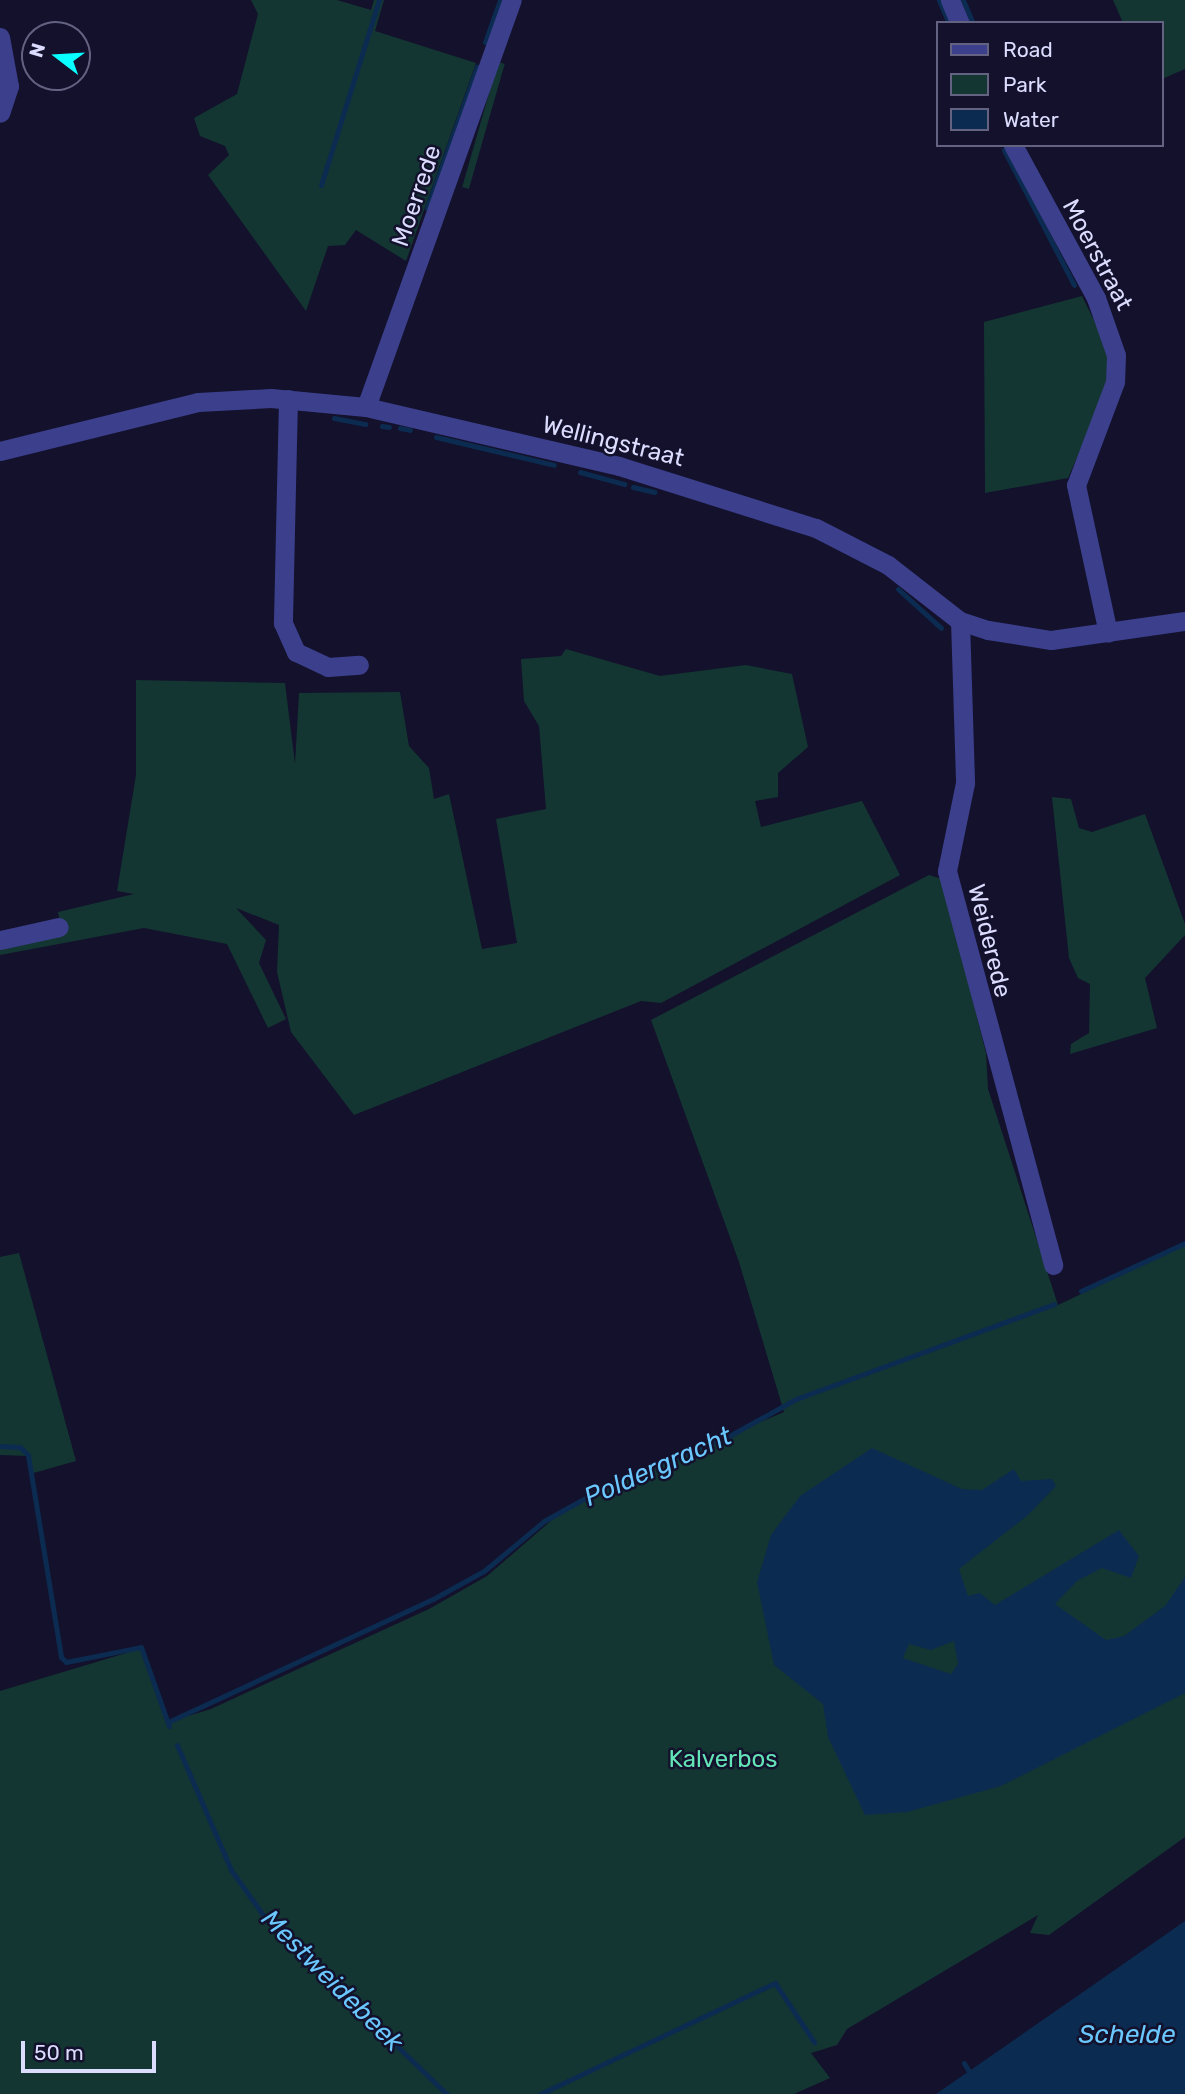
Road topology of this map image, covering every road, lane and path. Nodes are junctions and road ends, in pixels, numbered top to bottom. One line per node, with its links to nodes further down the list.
1 (512, 0): 8 (street, Moerrede)
2 (950, 0): 3 (street)
3 (959, 21)
4 (0, 37): 5 (street)
5 (0, 113)
6 (1014, 147): 12 (street, Moerstraat)
7 (288, 400): 8 (street, Wellingstraat); 9 (street, Wellingstraat); 13 (street)
8 (366, 407): 10 (street, Wellingstraat)
9 (0, 451)
10 (960, 621): 12 (street, Wellingstraat); 16 (street, Weiderede)
11 (1185, 621): 12 (street, Wellingstraat)
12 (1108, 633)
13 (359, 665)
14 (59, 927): 15 (street)
15 (0, 940)
16 (1053, 1265)

